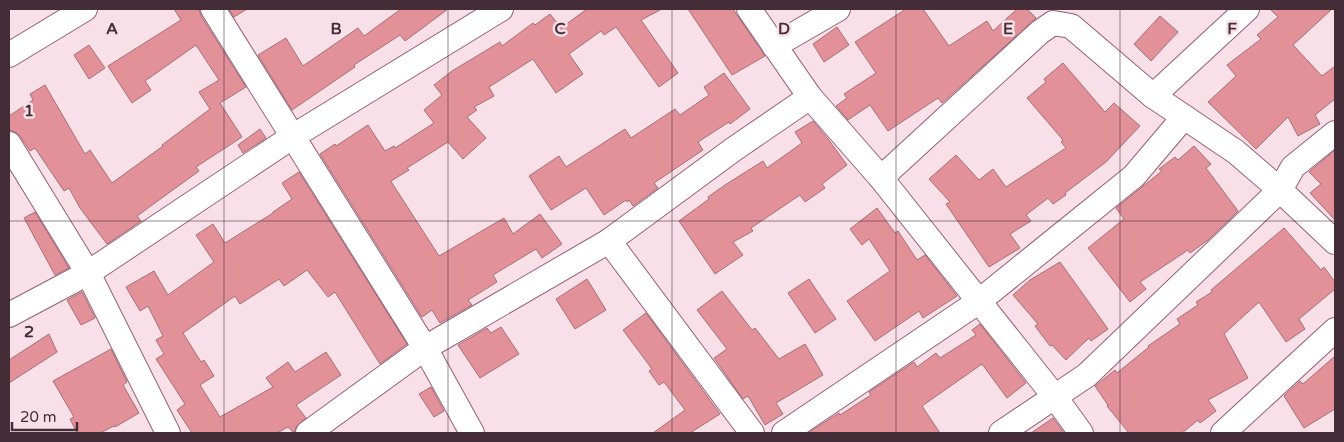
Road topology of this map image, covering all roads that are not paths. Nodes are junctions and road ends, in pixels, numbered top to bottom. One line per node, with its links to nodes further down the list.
1 (85, 9): 9 (street)
2 (213, 9): 14 (street)
3 (501, 9): 14 (street)
4 (749, 9): 8 (street)
5 (838, 9): 8 (street)
6 (1247, 9): 10 (street)
7 (1047, 16): 10 (street); 16 (street)
8 (774, 46): 11 (street)
9 (9, 55)
10 (1153, 96): 12 (street)
11 (810, 97): 16 (street); 18 (street)
12 (1184, 118): 17 (street); 21 (street)
13 (1335, 133): 17 (street)
14 (292, 137): 20 (street); 24 (street)
15 (9, 144): 20 (street)
16 (881, 178): 21 (street)
17 (1280, 190): 19 (street); 25 (street)
18 (609, 241): 24 (street); 29 (street)
19 (1335, 242)
20 (88, 273): 22 (street); 26 (street)
21 (978, 302): 25 (street); 30 (street)
22 (9, 315)
23 (1335, 330): 33 (street)
24 (425, 348): 27 (street); 28 (street)
25 (1056, 397): 31 (street); 32 (street)
26 (168, 433)
27 (308, 433)
28 (472, 433)
29 (752, 433)
30 (784, 433)
31 (1001, 433)
32 (1081, 433)
33 (1223, 433)

